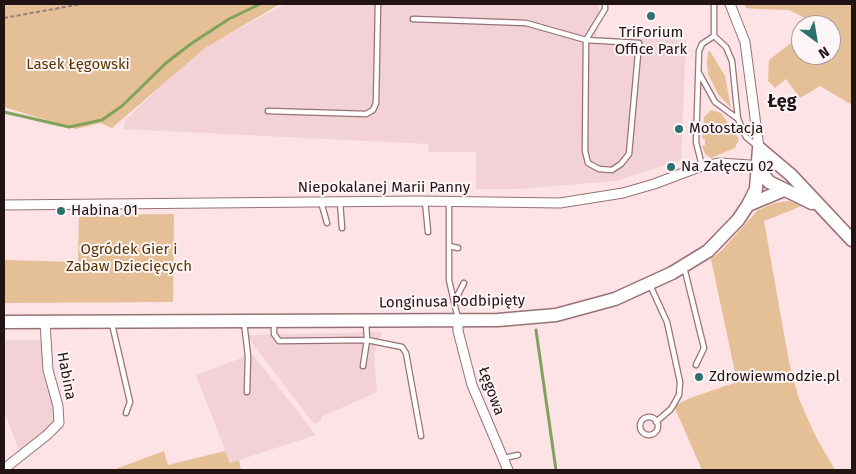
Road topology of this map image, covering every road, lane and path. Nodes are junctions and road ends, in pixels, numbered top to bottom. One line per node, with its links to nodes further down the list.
1 (81, 4): 6 (path)
2 (378, 4): 11 (lane)
3 (605, 4): 9 (lane)
4 (714, 4): 8 (lane)
5 (730, 4): 13 (street, Longinusa Podbipięty)
6 (4, 18)
7 (413, 19): 9 (lane)
8 (714, 36): 10 (lane); 12 (lane)
9 (586, 40): 9 (lane)
10 (699, 73): 12 (lane); 14 (lane)
11 (268, 111)
12 (738, 119): 13 (lane)
13 (760, 148): 15 (street, Longinusa Podbipięty); 23 (street)
14 (702, 166): 15 (street, Niepokalanej Marii Panny); 18 (street, Niepokalanej Marii Panny)
15 (758, 168): 16 (street); 22 (street, Longinusa Podbipięty)
16 (784, 190): 22 (street); 23 (street)
17 (425, 201): 18 (street, Niepokalanej Marii Panny); 20 (street, Niepokalanej Marii Panny); 26 (lane)
18 (449, 201): 28 (lane)
19 (321, 202): 20 (street, Niepokalanej Marii Panny); 21 (street, Niepokalanej Marii Panny); 24 (lane)
20 (340, 202): 25 (lane)
21 (4, 205)
22 (748, 205): 30 (street, Longinusa Podbipięty)
23 (821, 208): 27 (street)
24 (327, 223)
25 (342, 228)
26 (428, 232)
27 (852, 240)
28 (449, 246): 29 (lane); 33 (lane)
29 (458, 248)
30 (683, 266): 32 (street, Longinusa Podbipięty); 42 (lane)
31 (464, 282): 33 (lane)
32 (650, 283): 34 (street, Longinusa Podbipięty); 46 (lane)
33 (454, 302): 34 (lane)
34 (458, 319): 35 (street, Longinusa Podbipięty); 49 (street, Łęgowa)
35 (366, 320): 37 (street, Longinusa Podbipięty); 41 (lane)
36 (244, 321): 37 (street, Longinusa Podbipięty); 39 (street, Longinusa Podbipięty); 44 (lane)
37 (274, 321): 41 (lane)
38 (4, 322): 40 (street, Longinusa Podbipięty)
39 (112, 322): 40 (street, Longinusa Podbipięty); 45 (lane)
40 (45, 323): 50 (street, Habina)
41 (367, 340): 43 (lane); 47 (lane)
42 (696, 365)
43 (363, 366)
44 (247, 392)
45 (126, 413)
46 (656, 422)
47 (421, 436)
48 (518, 455): 49 (lane)
49 (504, 458): 51 (street, Łęgowa)
50 (4, 469)
51 (508, 470)

